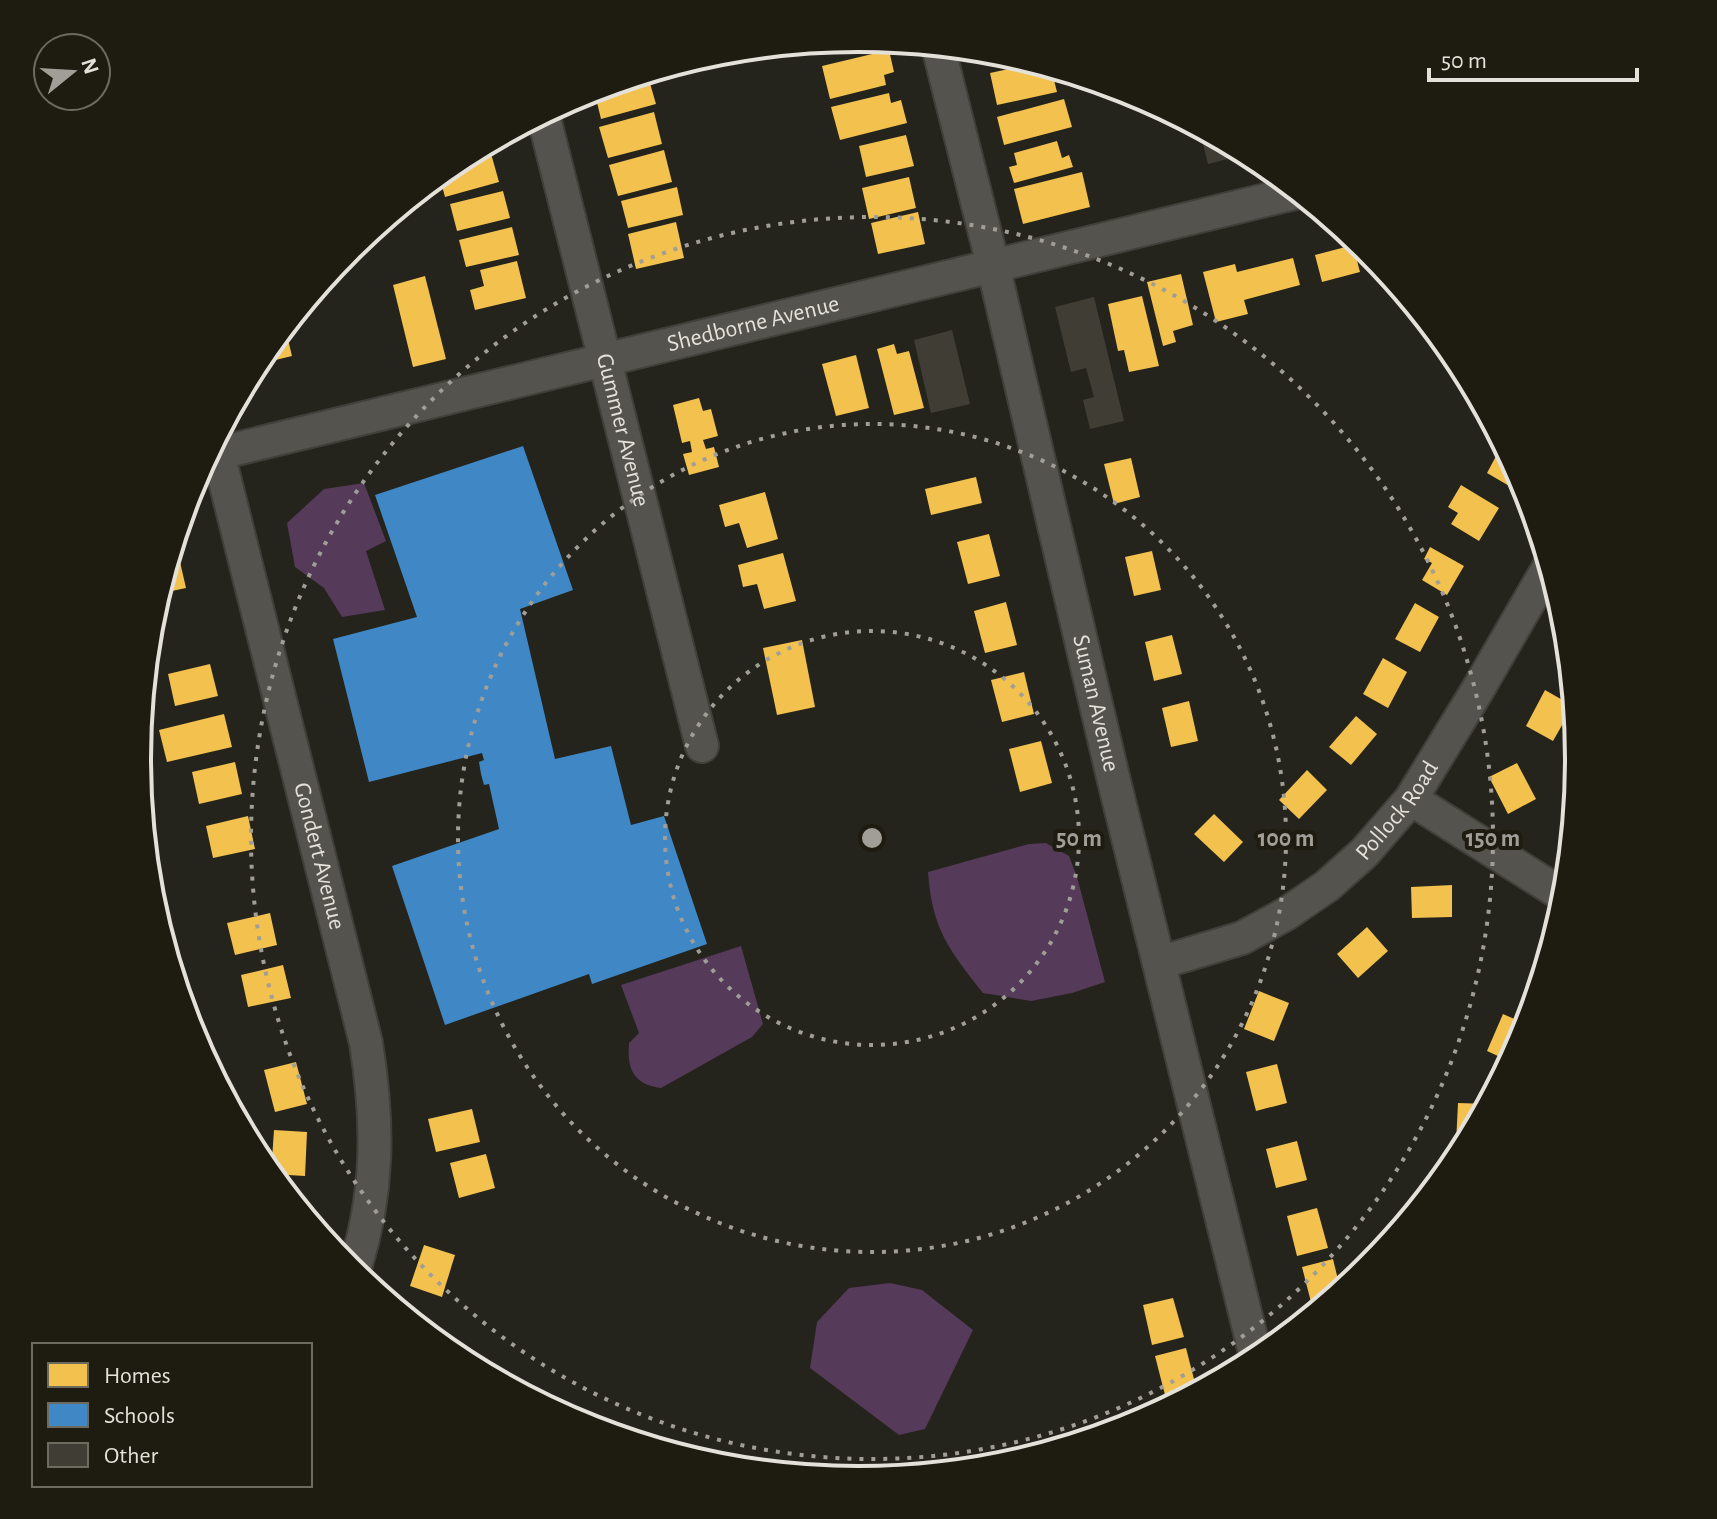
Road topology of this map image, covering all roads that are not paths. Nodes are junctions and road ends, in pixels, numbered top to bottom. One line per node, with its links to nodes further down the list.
1 (941, 57): 4 (street, Suman Avenue)
2 (546, 125): 5 (street, Gummer Avenue)
3 (1285, 195): 4 (street, Shedborne Avenue)
4 (993, 265): 5 (street, Shedborne Avenue); 12 (street, Suman Avenue)
5 (606, 358): 6 (street, Shedborne Avenue); 9 (street, Gummer Avenue)
6 (224, 447)
7 (217, 464): 13 (street, Gondert Avenue)
8 (1542, 578): 10 (street, Pollock Road)
9 (702, 746)
10 (1411, 799): 11 (street); 12 (street, Pollock Road)
11 (1554, 889)
12 (1159, 963): 14 (street, Suman Avenue)
13 (358, 1260)
14 (1254, 1347)

